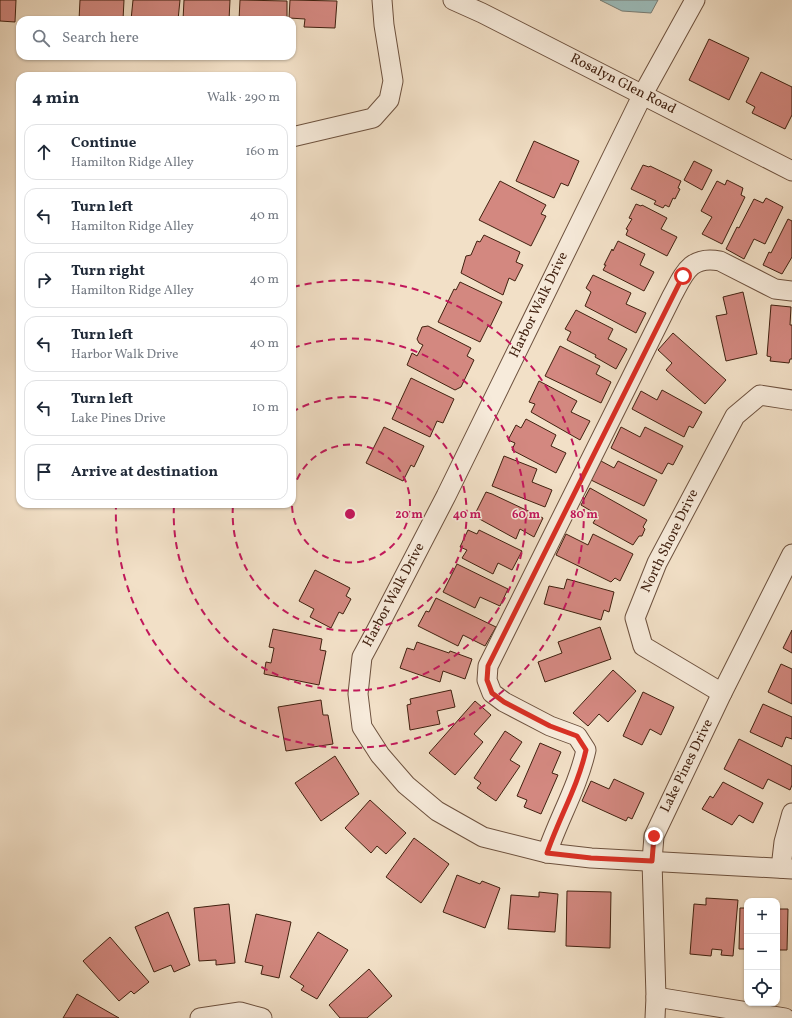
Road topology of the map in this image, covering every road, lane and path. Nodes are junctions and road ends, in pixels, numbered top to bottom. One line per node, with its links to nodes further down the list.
1 (382, 0): 5 (street)
2 (453, 0): 4 (street, Rosalyn Glen Road)
3 (695, 0): 4 (street, Harbor Walk Drive)
4 (643, 94): 6 (street, Rosalyn Glen Road); 12 (street, Harbor Walk Drive)
5 (296, 136)
6 (792, 171)
7 (792, 291): 12 (street)
8 (792, 400): 10 (street, North Shore Drive)
9 (791, 560): 10 (street, Lake Pines Drive)
10 (722, 693): 13 (street, Lake Pines Drive)
11 (792, 813): 14 (street)
12 (547, 853): 13 (street, Harbor Walk Drive)
13 (652, 861): 14 (street, Harbor Walk Drive); 15 (street, Lake Pines Drive)
14 (787, 869)
15 (656, 997): 18 (street, Lake Pines Drive); 19 (street)
16 (200, 1018): 17 (street)
17 (262, 1018)
18 (655, 1018)
19 (785, 1018)

